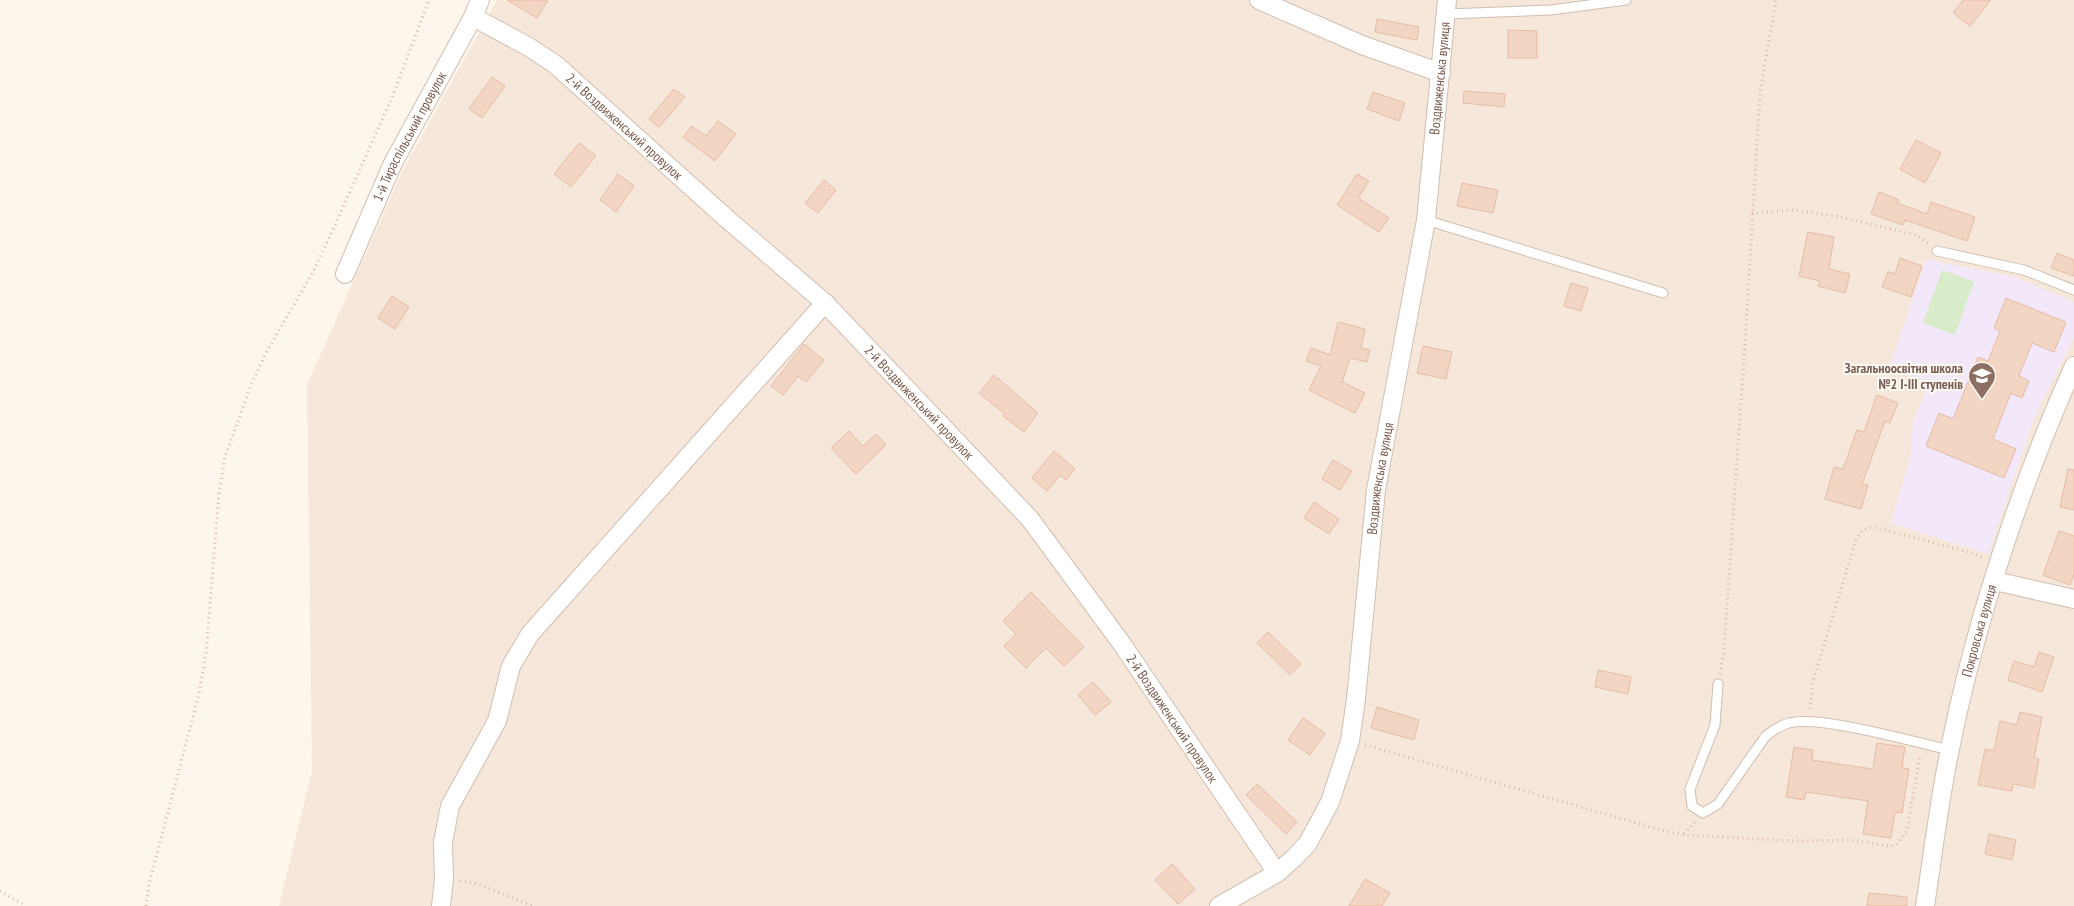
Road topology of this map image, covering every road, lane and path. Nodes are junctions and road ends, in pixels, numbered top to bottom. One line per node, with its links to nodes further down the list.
1 (428, 0): 31 (path)
2 (480, 0): 7 (street, 1-й Тираспільський провулок)
3 (1259, 0): 8 (street)
4 (1626, 0): 6 (lane)
5 (1776, 0): 9 (path)
6 (1447, 7): 8 (street, Воздвиженська вулиця)
7 (473, 17): 12 (street, 1-й Тираспільський провулок); 15 (street, 2-й Воздвиженський провулок)
8 (1441, 73): 10 (street, Воздвиженська вулиця)
9 (1752, 213): 11 (path); 19 (path)
10 (1426, 220): 14 (lane); 21 (street, Воздвиженська вулиця)
11 (1937, 251): 13 (lane)
12 (345, 274)
13 (2074, 290)
14 (1663, 293)
15 (825, 303): 26 (street, 2-й Воздвиженський провулок); 27 (street)
16 (2074, 366): 17 (street, Покровська вулиця)
17 (1997, 573): 18 (street); 20 (path); 23 (street, Покровська вулиця)
18 (2074, 600)
19 (1718, 684): 24 (lane)
20 (1808, 722): 22 (lane); 24 (lane)
21 (1350, 741): 25 (path); 26 (street, Воздвиженська вулиця)
22 (1922, 744): 23 (lane); 25 (path)
23 (1950, 750): 35 (street, Покровська вулиця)
24 (1703, 813): 25 (path)
25 (1684, 835)
26 (1277, 873): 29 (street, Воздвиженська вулиця)
27 (444, 879): 32 (street); 33 (path)
28 (0, 891): 30 (path)
29 (1246, 900): 34 (street, Воздвиженська вулиця)
30 (26, 906)
31 (146, 906)
32 (441, 906)
33 (532, 906)
34 (1220, 906)
35 (1925, 906)

